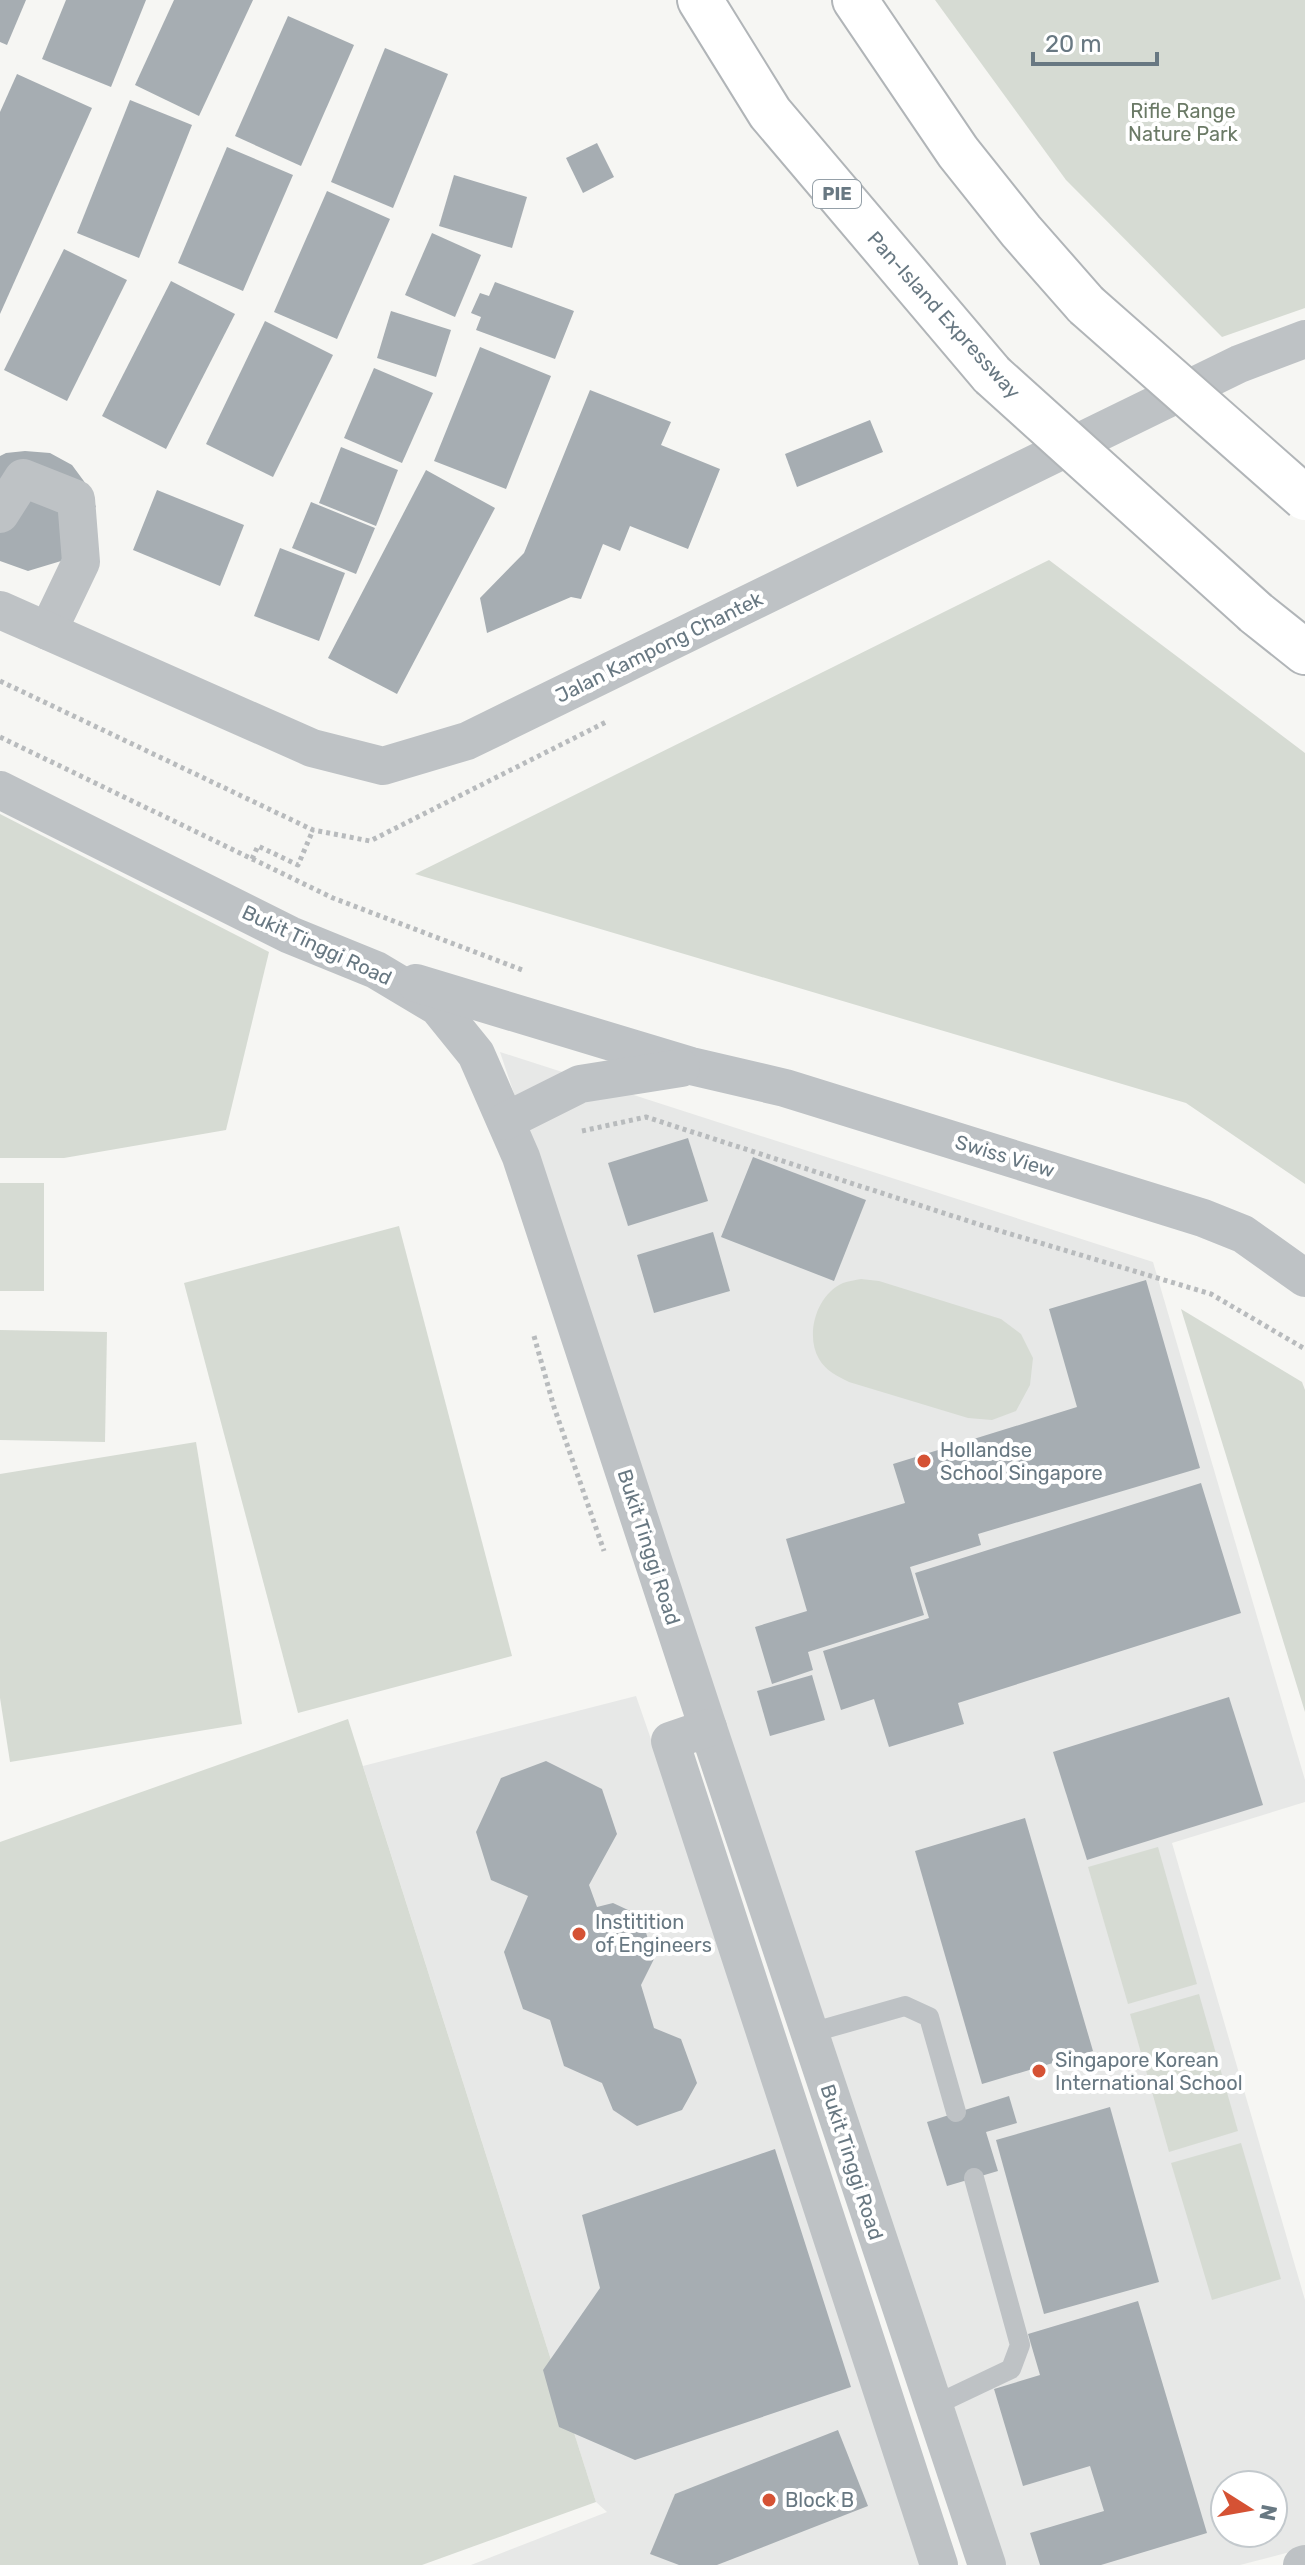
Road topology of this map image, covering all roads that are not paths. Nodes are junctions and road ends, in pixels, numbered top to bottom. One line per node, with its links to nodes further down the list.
1 (700, 0): 8 (highway, Pan-Island Expressway / PIE, bridge)
2 (855, 0): 4 (highway, bridge)
3 (1305, 339): 7 (street, Jalan Kampong Chantek)
4 (1305, 498)
5 (0, 514): 7 (street)
6 (0, 610): 7 (street, Jalan Kampong Chantek)
7 (48, 631)
8 (1305, 652)
9 (0, 790): 10 (street, Bukit Tinggi Road)
10 (376, 970): 11 (street, Swiss View); 12 (street, Bukit Tinggi Road)
11 (691, 1066): 12 (street, Swiss View); 13 (street, Swiss View)
12 (506, 1121): 14 (street, Bukit Tinggi Road)
13 (1305, 1278)
14 (708, 1728): 15 (street, Bukit Tinggi Road); 19 (street)
15 (810, 2033): 16 (lane); 18 (street, Bukit Tinggi Road)
16 (956, 2112)
17 (974, 2178): 18 (lane)
18 (933, 2406): 20 (street, Bukit Tinggi Road)
19 (939, 2565)
20 (987, 2565)

